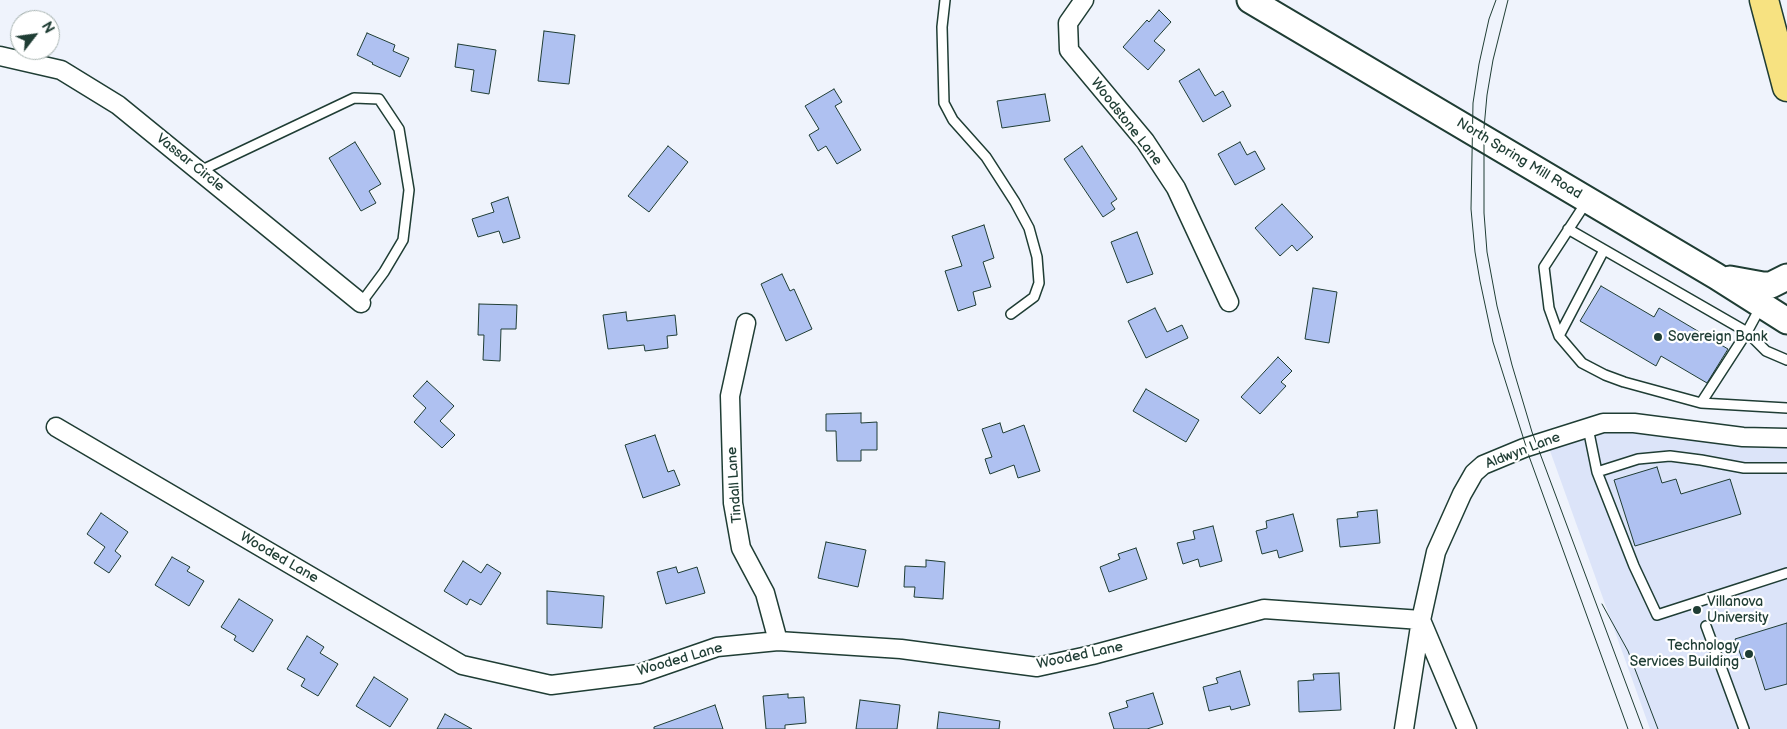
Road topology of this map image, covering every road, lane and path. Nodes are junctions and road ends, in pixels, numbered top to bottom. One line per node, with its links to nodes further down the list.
1 (945, 0): 16 (lane)
2 (1084, 0): 13 (street, Woodstone Lane)
3 (1250, 0): 8 (main road, North Spring Mill Road)
4 (1764, 0): 6 (highway)
5 (0, 56): 7 (street, Vassar Circle)
6 (1787, 87)
7 (200, 172): 14 (street, Vassar Circle); 14 (lane)
8 (1587, 200): 9 (lane); 11 (main road, North Spring Mill Road)
9 (1568, 229): 10 (lane); 20 (lane)
10 (1604, 250): 19 (lane); 20 (lane)
11 (1716, 276): 12 (main road); 15 (main road, North Spring Mill Road)
12 (1787, 277)
13 (1229, 302)
14 (361, 304)
15 (1761, 304): 17 (main road, North Spring Mill Road); 19 (lane)
16 (1011, 314)
17 (1787, 321)
18 (746, 323): 32 (street, Tindall Lane)
19 (1747, 332): 21 (lane); 22 (lane)
20 (1559, 336): 22 (lane)
21 (1787, 360)
22 (1701, 403): 23 (lane)
23 (1787, 408)
24 (56, 427): 32 (street, Wooded Lane)
25 (1588, 428): 26 (street, Aldwyn Lane); 28 (lane); 30 (street, Aldwyn Lane)
26 (1787, 438)
27 (1787, 468): 28 (lane)
28 (1597, 472): 29 (lane)
29 (1787, 573)
30 (1421, 620): 32 (street, Wooded Lane); 33 (street, Aldwyn Lane); 34 (street)
31 (1706, 626): 35 (lane)
32 (778, 641)
33 (1404, 729)
34 (1467, 729)
35 (1744, 729)

